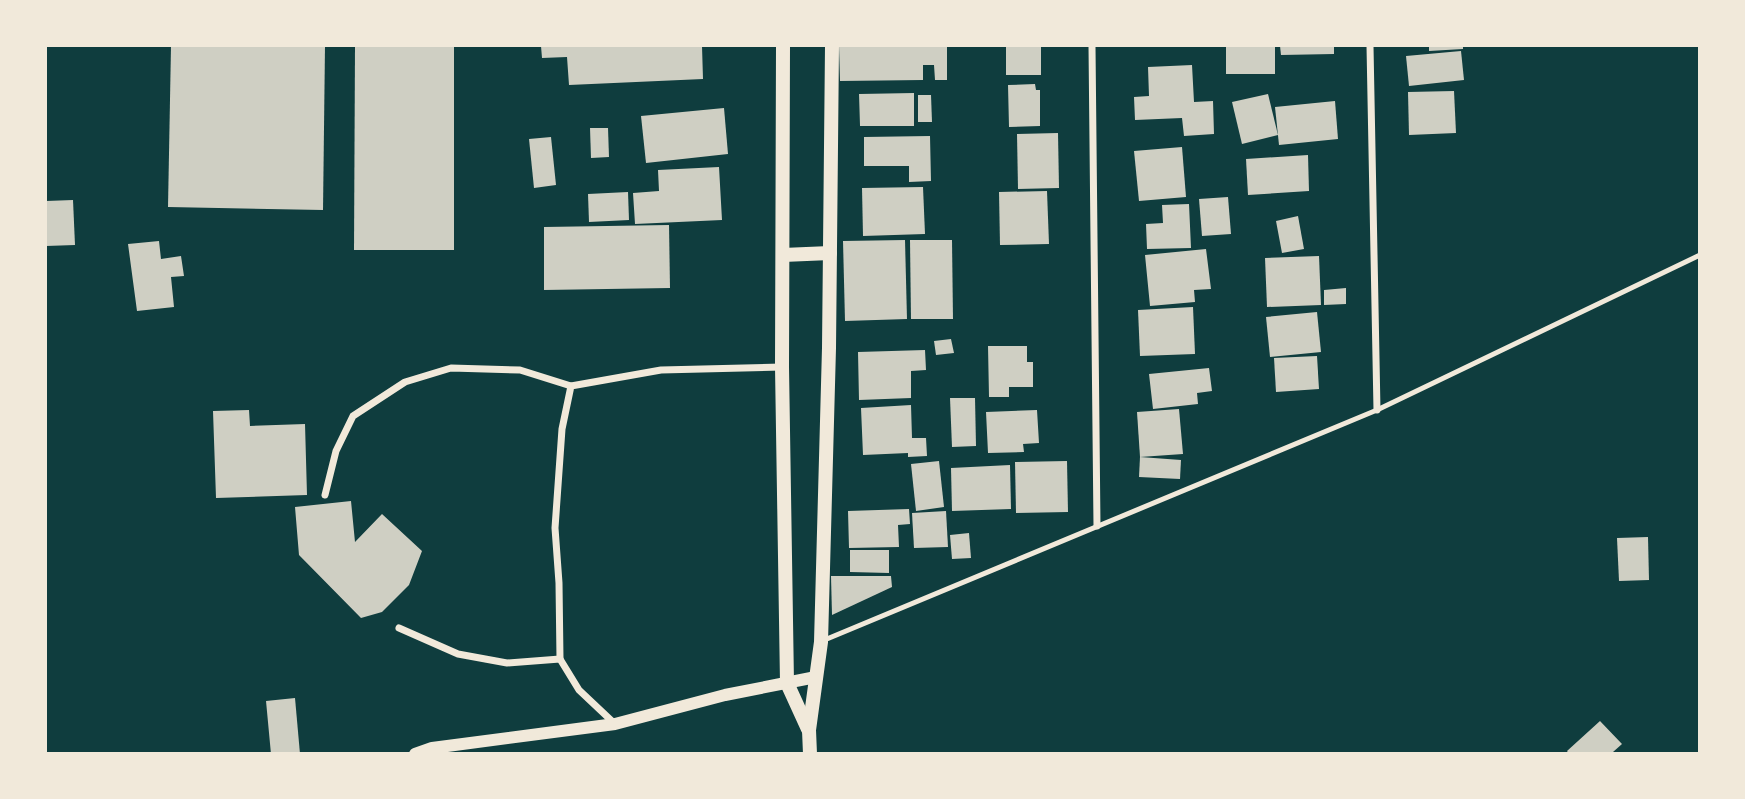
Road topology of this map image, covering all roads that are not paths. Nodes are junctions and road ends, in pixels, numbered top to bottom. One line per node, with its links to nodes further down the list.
1 (783, 46): 6 (main road)
2 (832, 46): 5 (main road)
3 (1092, 46): 12 (street)
4 (1370, 46): 10 (street)
5 (830, 253): 6 (main road); 14 (main road)
6 (783, 255): 8 (main road)
7 (1699, 255): 10 (lane)
8 (782, 367): 9 (street); 17 (main road)
9 (570, 386): 11 (street); 15 (street)
10 (1377, 410): 12 (lane)
11 (325, 495)
12 (1097, 526): 14 (lane)
13 (399, 628): 15 (street)
14 (821, 642): 16 (main road)
15 (560, 659): 18 (street)
16 (817, 677): 17 (street); 19 (main road)
17 (787, 682): 18 (street); 19 (main road)
18 (615, 724): 20 (street)
19 (809, 730): 21 (main road)
20 (415, 754)
21 (810, 754)

